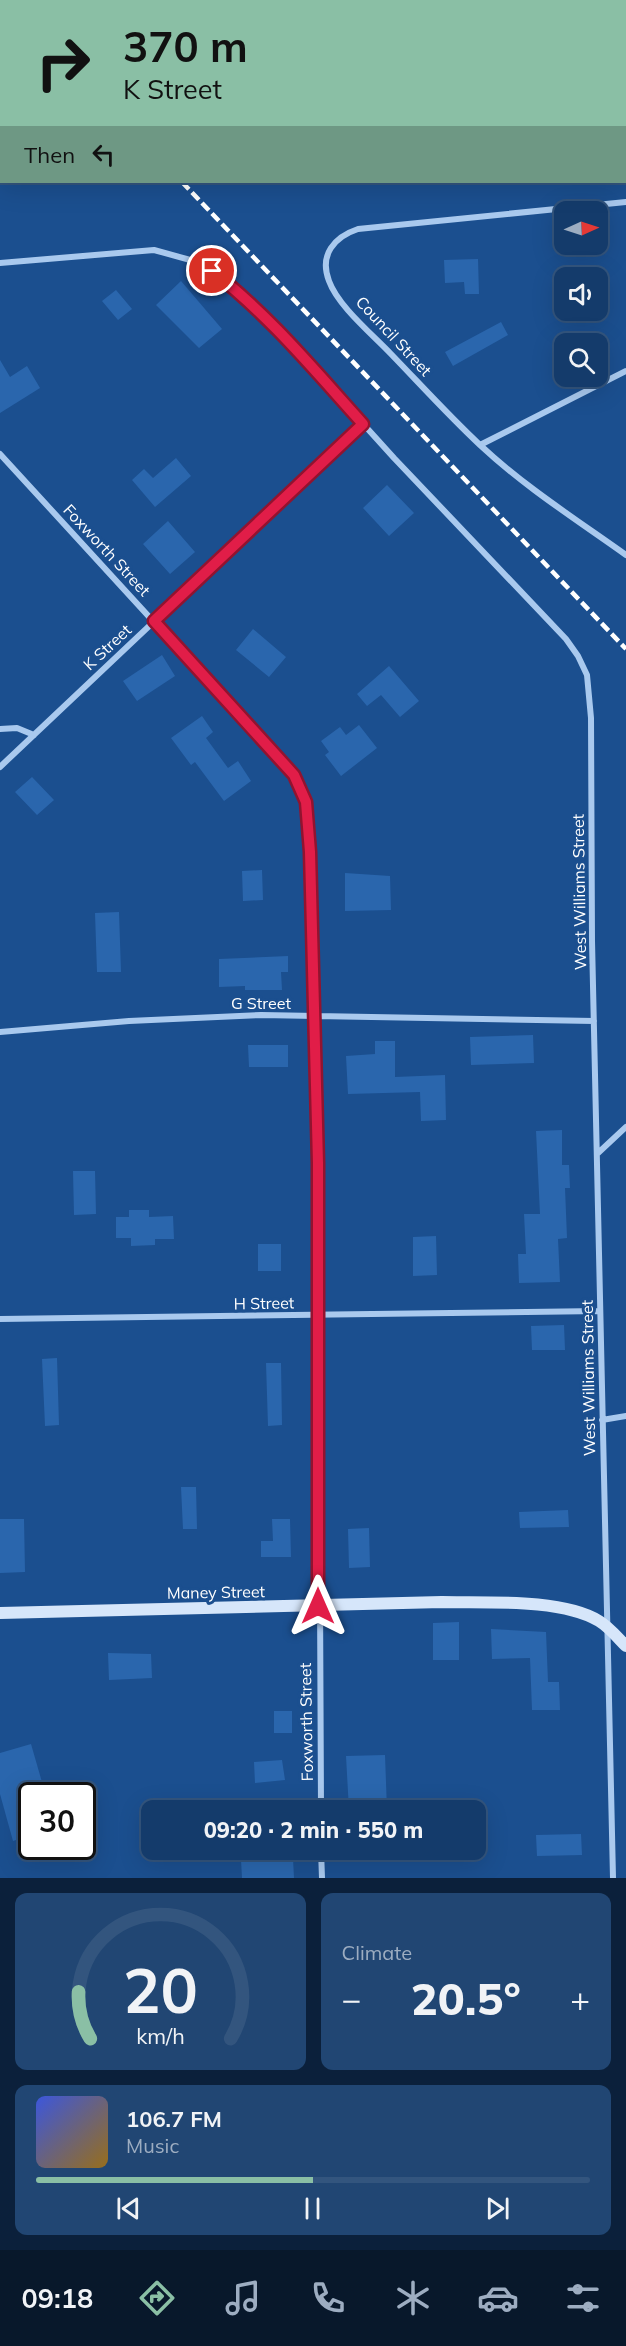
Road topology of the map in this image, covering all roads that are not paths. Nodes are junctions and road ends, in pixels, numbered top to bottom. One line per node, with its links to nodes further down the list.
1 (626, 202): 5 (street, Council Street)
2 (0, 263): 4 (street, West Williams Street)
3 (626, 371): 5 (street)
4 (363, 424): 8 (street, K Street); 13 (street, West Williams Street)
5 (480, 445): 7 (street, Council Street)
6 (0, 454): 8 (street, Foxworth Street)
7 (626, 555)
8 (154, 621): 10 (street, K Street); 12 (street, Foxworth Street)
9 (0, 729): 10 (street)
10 (34, 735): 11 (street, K Street)
11 (0, 767)
12 (314, 1017): 13 (street, G Street); 14 (street, G Street); 18 (street, Foxworth Street)
13 (594, 1021): 16 (street, West Williams Street)
14 (0, 1032)
15 (626, 1128): 16 (street)
16 (597, 1154): 17 (street, West Williams Street)
17 (600, 1311): 18 (street, H Street); 21 (street, West Williams Street)
18 (317, 1316): 19 (street, H Street); 22 (street, Foxworth Street)
19 (0, 1319)
20 (626, 1416): 21 (street)
21 (602, 1420): 24 (street, West Williams Street)
22 (318, 1606): 23 (street, Maney Street); 24 (street, Maney Street); 26 (street, Foxworth Street)
23 (0, 1613)
24 (607, 1628): 25 (street, Maney Street); 29 (street, West Williams Street)
25 (626, 1646)
26 (321, 1800)
27 (321, 1860): 28 (street)
28 (322, 1878)
29 (612, 1878)

